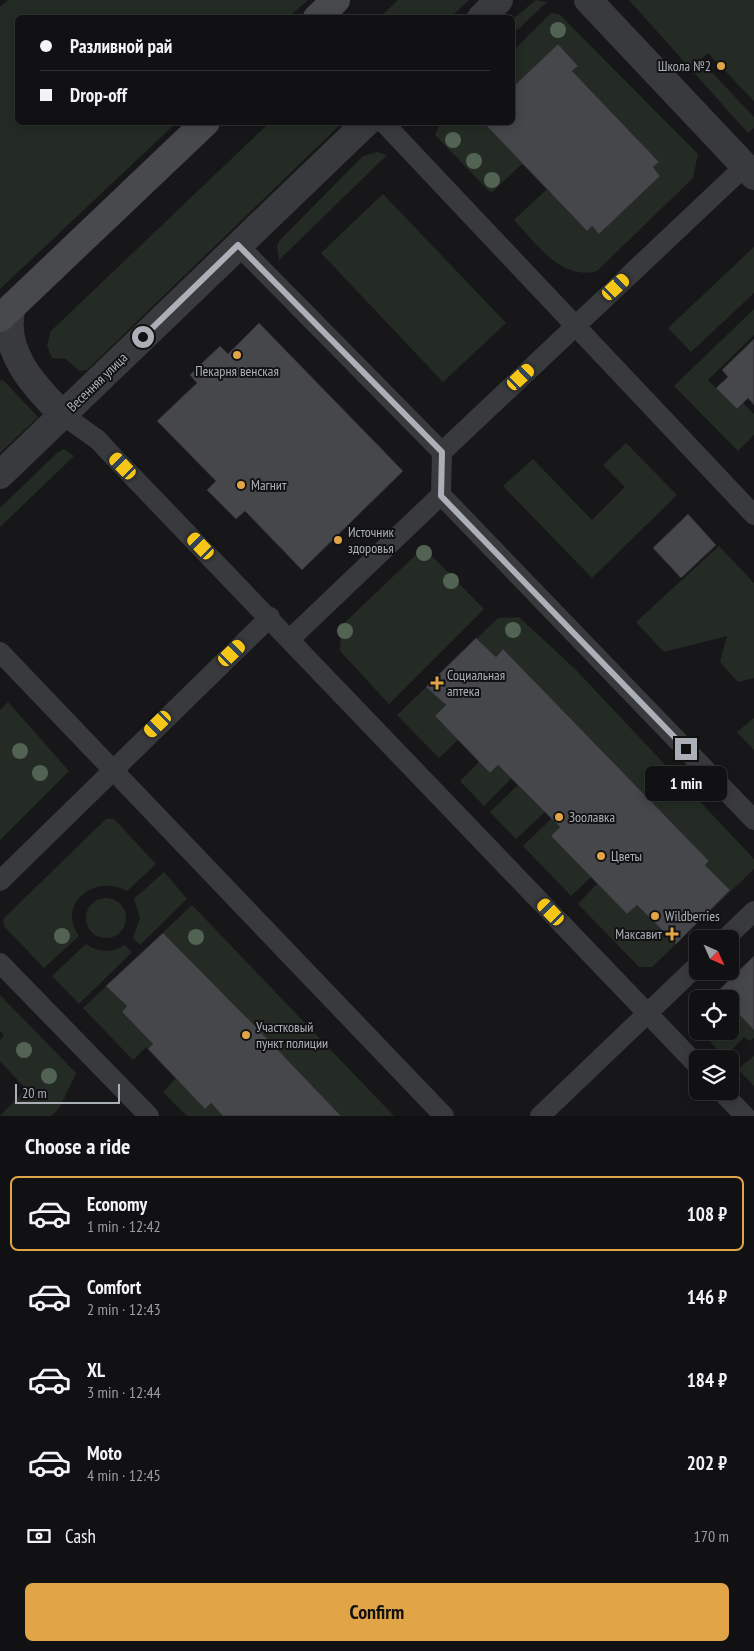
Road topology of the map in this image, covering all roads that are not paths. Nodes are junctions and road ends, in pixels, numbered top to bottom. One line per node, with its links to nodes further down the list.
1 (336, 0): 4 (street)
2 (500, 0): 5 (street)
3 (588, 0): 9 (street)
4 (320, 15)
5 (483, 15)
6 (203, 125): 11 (street)
7 (364, 125): 10 (street, Весенняя улица)
8 (386, 125): 12 (lane)
9 (749, 171): 12 (lane)
10 (238, 245): 13 (street, Весенняя улица); 14 (lane)
11 (6, 312): 13 (street)
12 (574, 326): 14 (lane); 17 (lane)
13 (63, 415): 15 (street, Весенняя улица); 18 (lane)
14 (442, 452): 16 (lane)
15 (0, 476)
16 (441, 496): 19 (lane); 22 (lane)
17 (754, 515)
18 (270, 617): 19 (lane); 21 (lane)
19 (290, 639): 28 (lane)
20 (0, 652): 21 (lane)
21 (113, 769): 23 (lane); 32 (lane)
22 (754, 820)
23 (0, 881)
24 (754, 911): 25 (lane)
25 (734, 930)
26 (0, 963): 31 (lane)
27 (689, 974): 28 (lane)
28 (648, 1013): 29 (lane); 33 (lane)
29 (689, 1056)
30 (730, 1100): 34 (lane)
31 (148, 1116)
32 (444, 1116)
33 (540, 1116)
34 (745, 1116)

